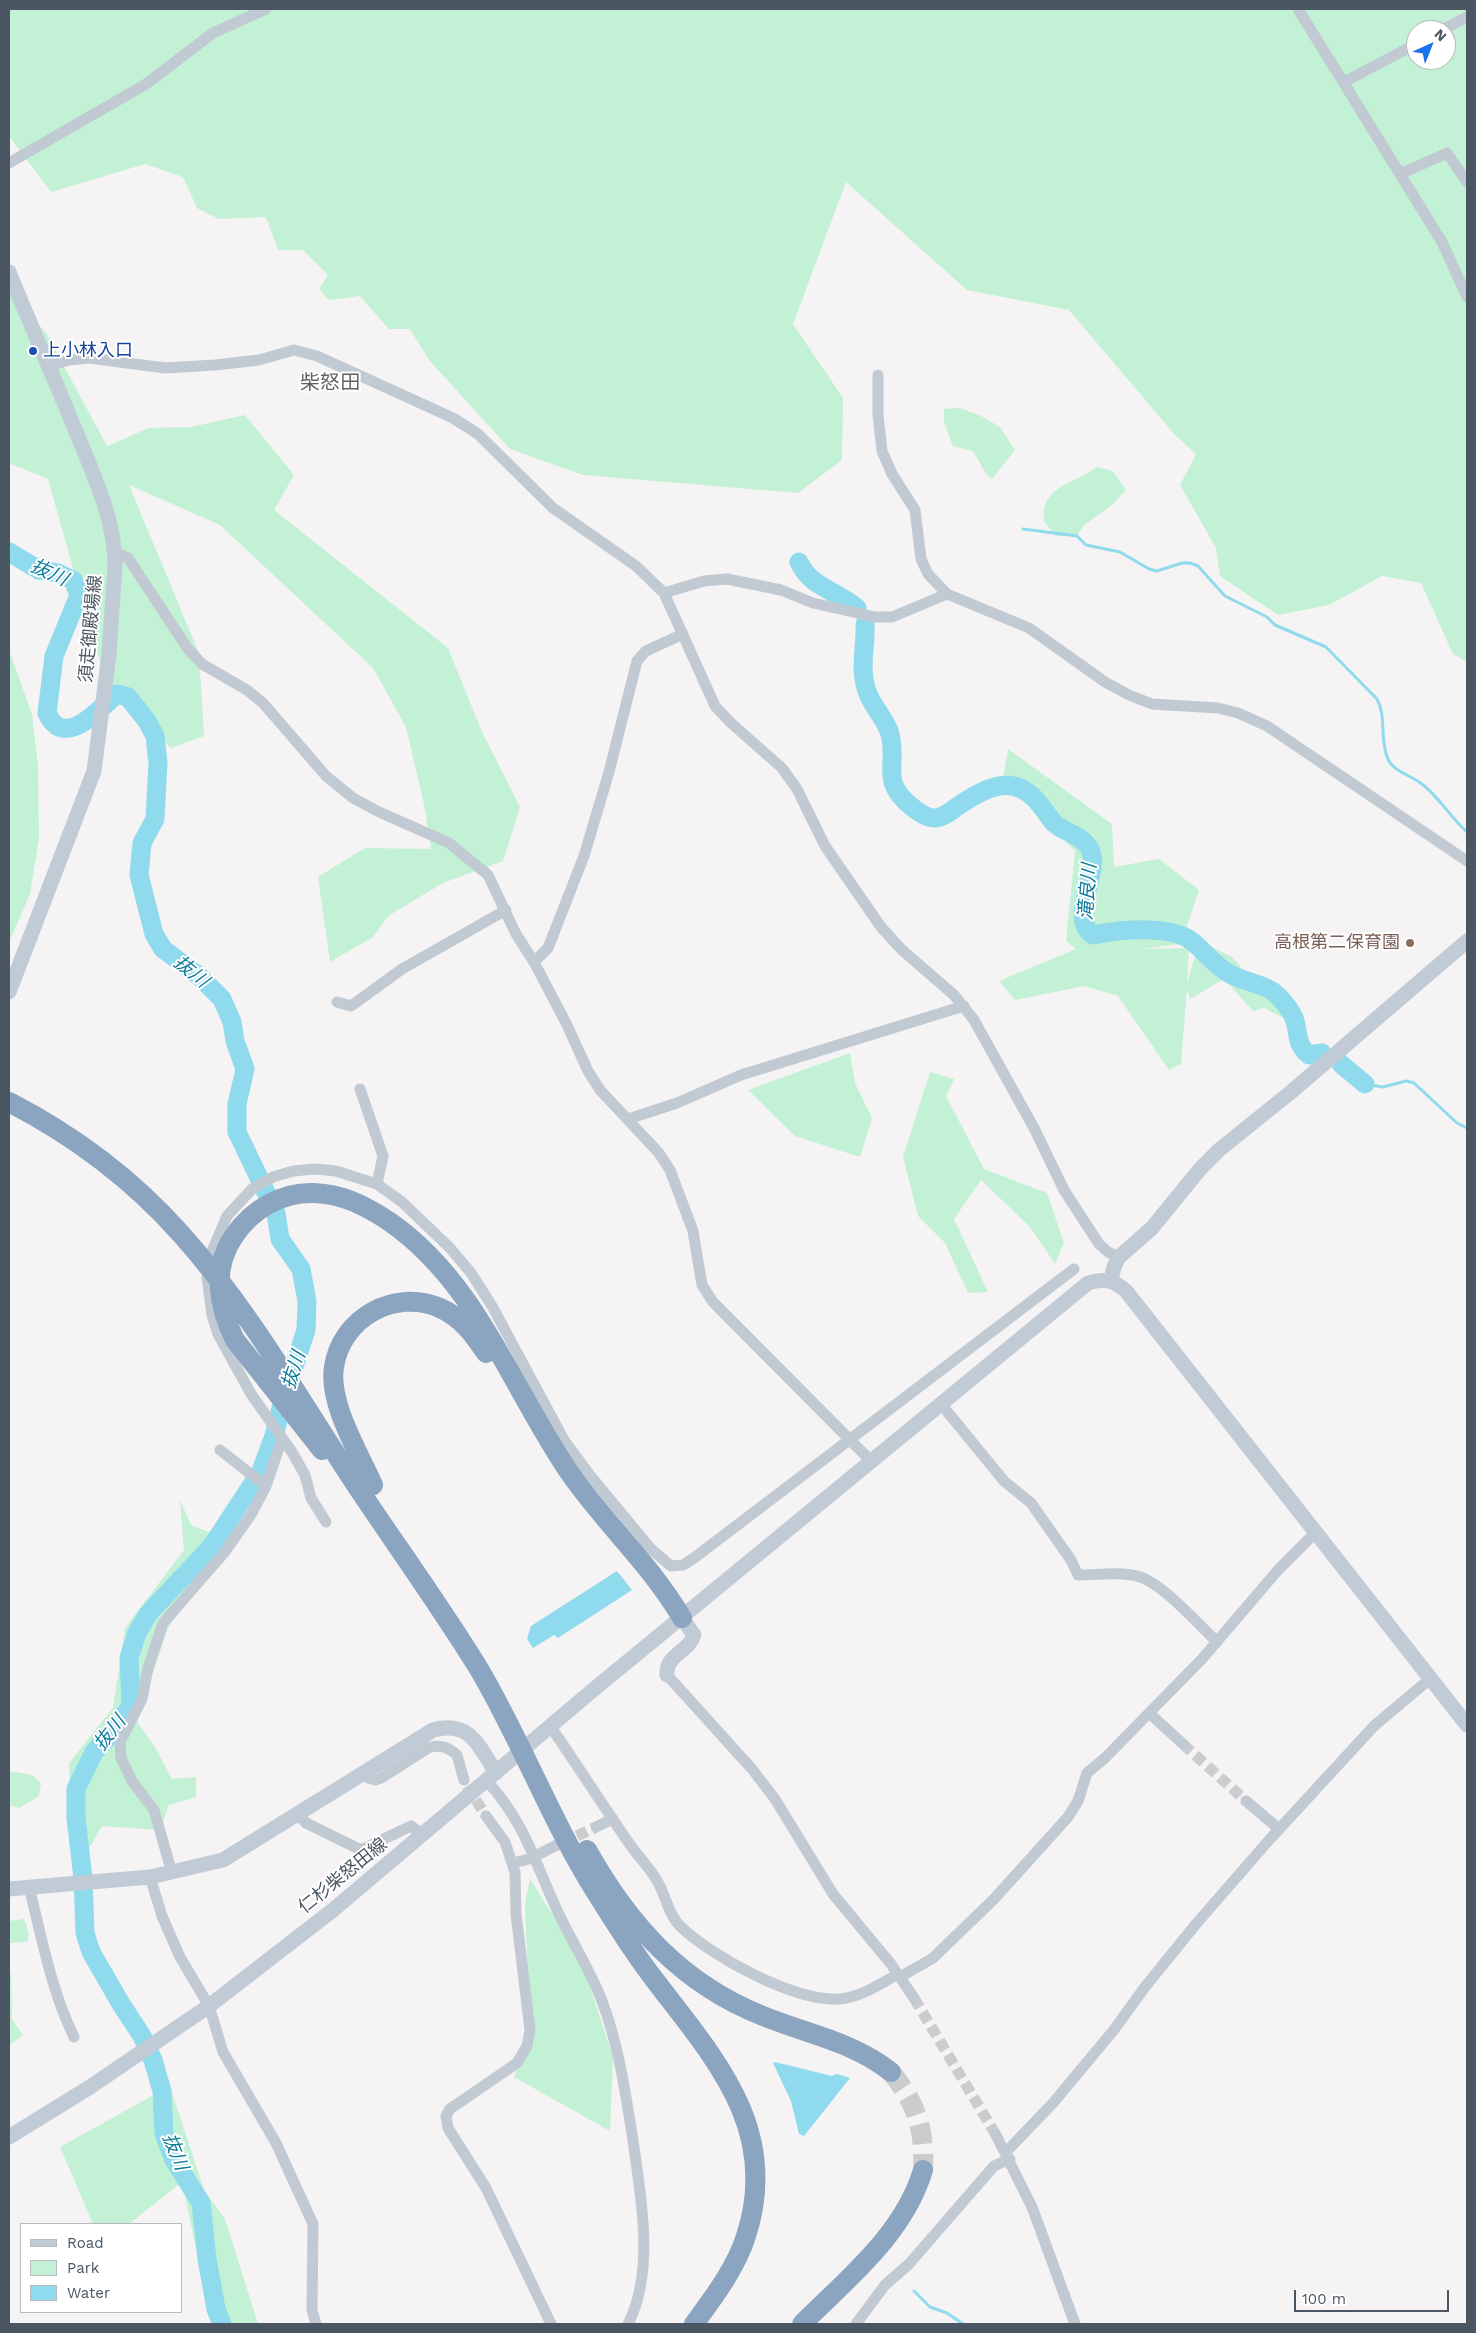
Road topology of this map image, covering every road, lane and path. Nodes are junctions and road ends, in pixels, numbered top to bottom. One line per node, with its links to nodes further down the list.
1 (266, 9): 5 (street)
2 (1298, 9): 4 (street)
3 (1406, 49): 4 (street)
4 (1344, 82): 6 (street)
5 (9, 163)
6 (1400, 174): 7 (street); 9 (street)
7 (1467, 182)
8 (9, 272): 10 (street, 須走御殿場線)
9 (1467, 297)
10 (48, 366): 12 (street, 須走御殿場線); 13 (street)
11 (878, 375): 14 (street)
12 (115, 552): 17 (street); 20 (street, 須走御殿場線)
13 (664, 593): 14 (street); 15 (street)
14 (947, 594): 16 (street)
15 (682, 634): 19 (street); 22 (street)
16 (1467, 861)
17 (506, 910): 19 (street); 21 (street)
18 (1467, 941): 29 (street)
19 (534, 962): 26 (street)
20 (9, 992)
21 (337, 1002)
22 (964, 1006): 26 (street); 29 (street)
23 (360, 1089): 27 (street)
24 (9, 1090): 28 (highway)
25 (9, 1102): 28 (highway)
26 (628, 1119): 35 (street)
27 (377, 1184): 34 (street); 35 (street)
28 (202, 1250): 33 (highway)
29 (1119, 1258): 31 (street)
30 (1074, 1269): 35 (street)
31 (1110, 1280): 32 (street, 仁杉柴怒田線); 41 (street)
32 (941, 1404): 37 (street, 仁杉柴怒田線); 43 (street)
33 (314, 1420): 39 (highway); 42 (highway)
34 (282, 1439): 38 (street); 40 (street)
35 (851, 1439): 37 (street)
36 (220, 1450): 38 (street)
37 (872, 1461): 42 (street, 仁杉柴怒田線)
38 (262, 1484): 64 (street)
39 (367, 1490): 42 (highway); 53 (highway)
40 (326, 1522)
41 (1316, 1532): 43 (street); 45 (street)
42 (682, 1618): 44 (street); 48 (street, 仁杉柴怒田線)
43 (1217, 1642): 46 (street)
44 (667, 1675): 68 (street)
45 (1431, 1678): 47 (street); 59 (street)
46 (1149, 1713): 49 (street); 68 (street)
47 (1467, 1725)
48 (550, 1726): 51 (street, 仁杉柴怒田線); 57 (street)
49 (1183, 1744)
50 (360, 1775): 51 (street); 52 (street); 55 (street)
51 (492, 1777): 60 (street, 仁杉柴怒田線); 62 (street)
52 (464, 1780)
53 (544, 1781): 72 (highway); 80 (highway)
54 (1246, 1801): 59 (street)
55 (297, 1813): 60 (street); 64 (street)
56 (486, 1816): 63 (street)
57 (613, 1819): 58 (street); 68 (street)
58 (596, 1827)
59 (1279, 1829): 75 (street)
60 (423, 1835): 70 (street, 仁杉柴怒田線)
61 (557, 1845): 62 (street)
62 (535, 1857): 63 (street); 79 (street)
63 (512, 1863): 78 (street)
64 (172, 1873): 65 (street)
65 (150, 1877): 66 (street); 70 (street)
66 (29, 1887): 67 (street); 71 (street)
67 (9, 1889)
68 (899, 1976): 69 (street)
69 (914, 1998)
70 (209, 2006): 74 (street, 仁杉柴怒田線); 77 (street)
71 (74, 2036)
72 (891, 2072)
73 (996, 2135): 75 (street)
74 (9, 2137)
75 (1008, 2155): 82 (street); 83 (street)
76 (924, 2170): 81 (highway)
77 (316, 2324)
78 (551, 2324)
79 (628, 2324)
80 (694, 2324)
81 (802, 2324)
82 (856, 2324)
83 (1075, 2324)

